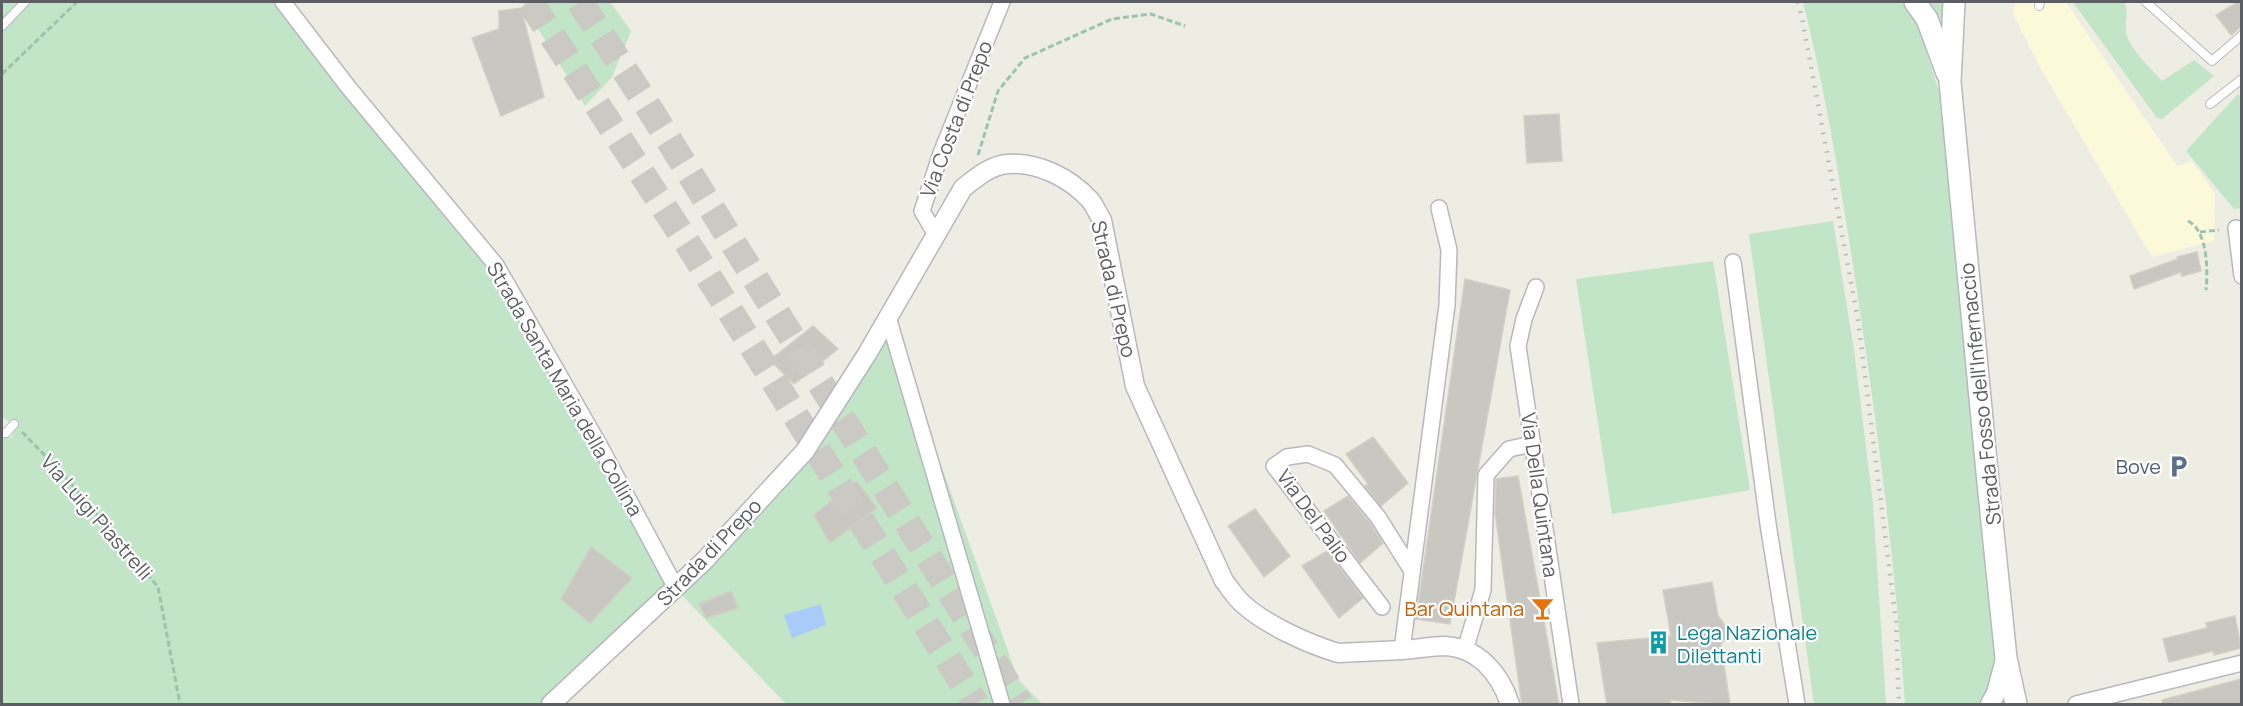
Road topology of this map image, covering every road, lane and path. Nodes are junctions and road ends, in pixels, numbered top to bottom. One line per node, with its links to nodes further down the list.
1 (25, 2): 8 (lane)
2 (77, 2): 11 (path)
3 (283, 2): 29 (street, Strada Santa Maria della Collina)
4 (1002, 2): 19 (street, Via Costa di Prepo)
5 (1915, 2): 13 (main road)
6 (1954, 2): 13 (main road)
7 (2146, 2): 10 (lane)
8 (2, 26)
9 (1185, 26): 15 (path)
10 (2241, 36)
11 (2, 74)
12 (2241, 79): 14 (lane)
13 (1950, 82): 33 (main road, Strada Fosso dell'Infernaccio)
14 (2210, 104)
15 (982, 172): 19 (street, Strada di Prepo); 31 (street, Strada di Prepo)
16 (1439, 208): 28 (street)
17 (2188, 221): 23 (path)
18 (2236, 228): 21 (street)
19 (936, 235): 24 (street, Strada di Prepo)
20 (1734, 262): 40 (street)
21 (2241, 276)
22 (1536, 287): 27 (street, Via Della Quintana)
23 (2206, 290)
24 (888, 317): 29 (street, Strada di Prepo); 37 (street)
25 (14, 424): 26 (lane); 35 (path, Via Luigi Piastrelli)
26 (2, 433)
27 (1533, 444): 32 (street); 39 (street, Via Della Quintana)
28 (1412, 571): 30 (street, Via Del Palio); 31 (street)
29 (676, 588): 36 (street, Strada di Prepo)
30 (1382, 607)
31 (1402, 650): 32 (street, Strada di Prepo)
32 (1465, 650): 38 (street)
33 (2006, 658): 41 (street); 42 (main road, Strada Fosso dell'Infernaccio)
34 (2241, 663): 43 (street)
35 (180, 705)
36 (551, 705)
37 (1002, 705)
38 (1510, 705)
39 (1571, 705)
40 (1797, 705)
41 (1990, 705)
42 (2016, 705)
43 (2076, 705)

